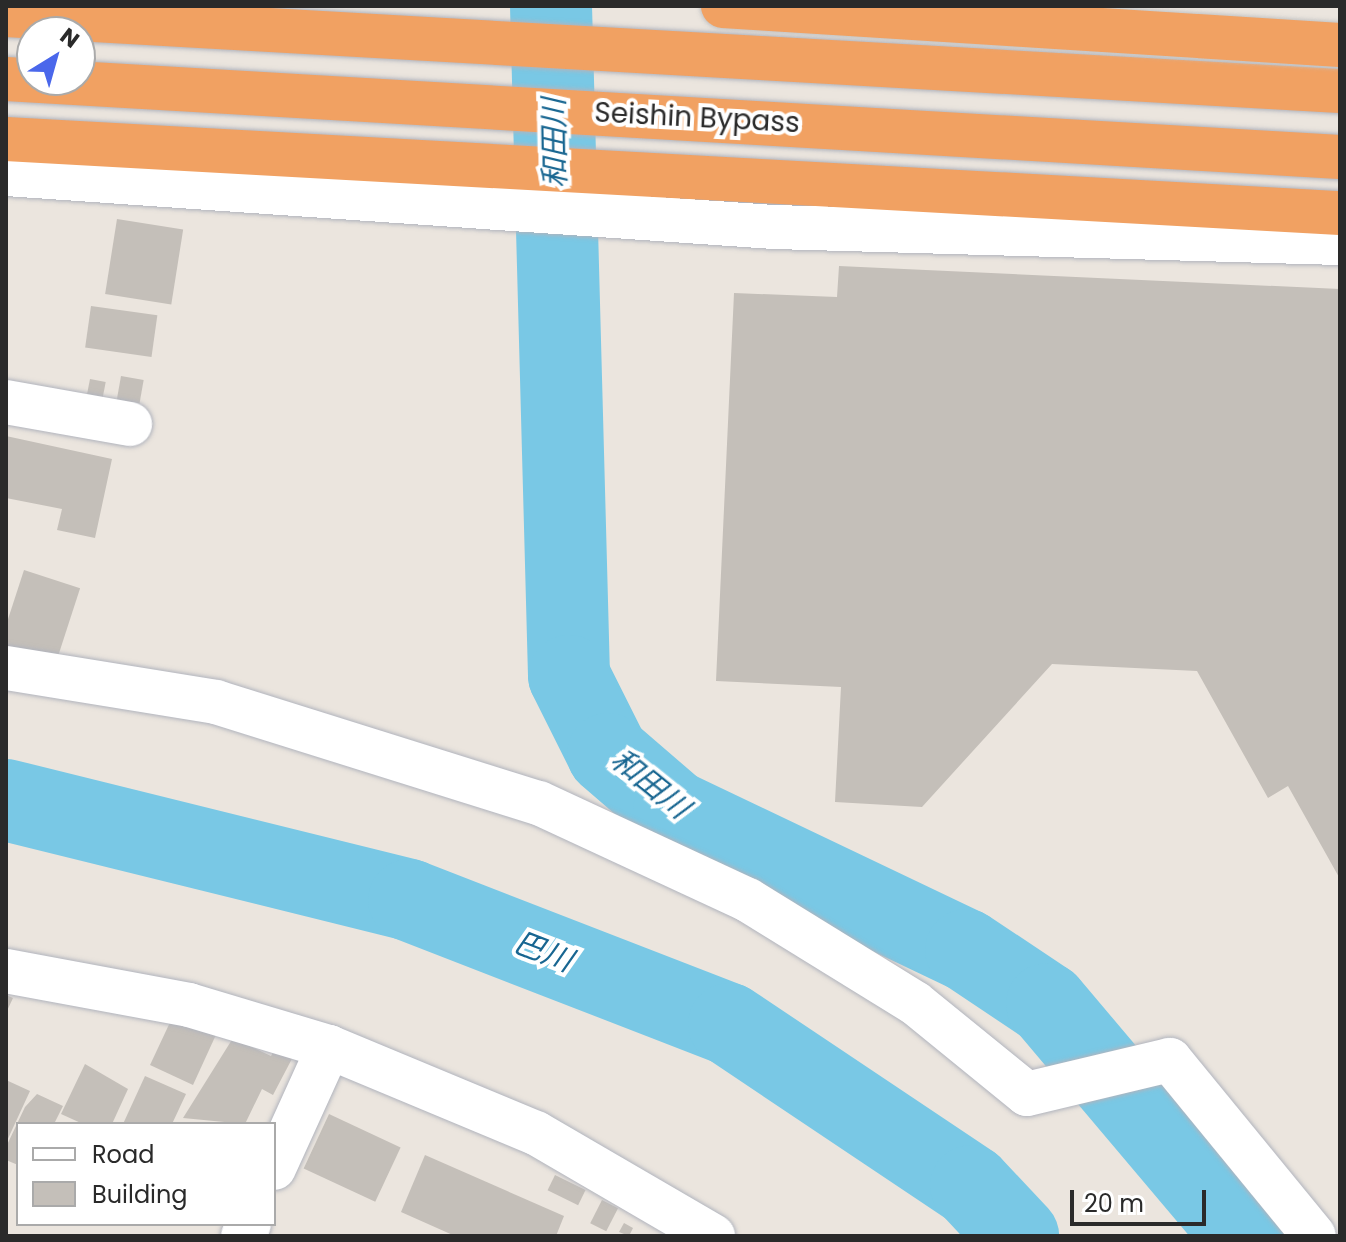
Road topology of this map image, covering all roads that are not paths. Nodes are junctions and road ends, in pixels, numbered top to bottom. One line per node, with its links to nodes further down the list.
1 (723, 6): 4 (highway, bridge)
2 (970, 6): 5 (highway)
3 (6, 15): 7 (highway)
4 (1340, 45)
5 (1340, 62)
6 (6, 79): 10 (highway, Seishin Bypass)
7 (1340, 91)
8 (6, 100): 10 (highway)
9 (6, 139): 12 (highway)
10 (1340, 158)
11 (6, 174): 13 (street)
12 (1340, 213)
13 (1340, 243)
14 (6, 402): 15 (street)
15 (130, 424)
16 (6, 668): 21 (street)
17 (6, 971): 18 (street)
18 (329, 1047): 19 (street); 20 (street)
19 (276, 1164)
20 (713, 1236)
21 (1314, 1236)

